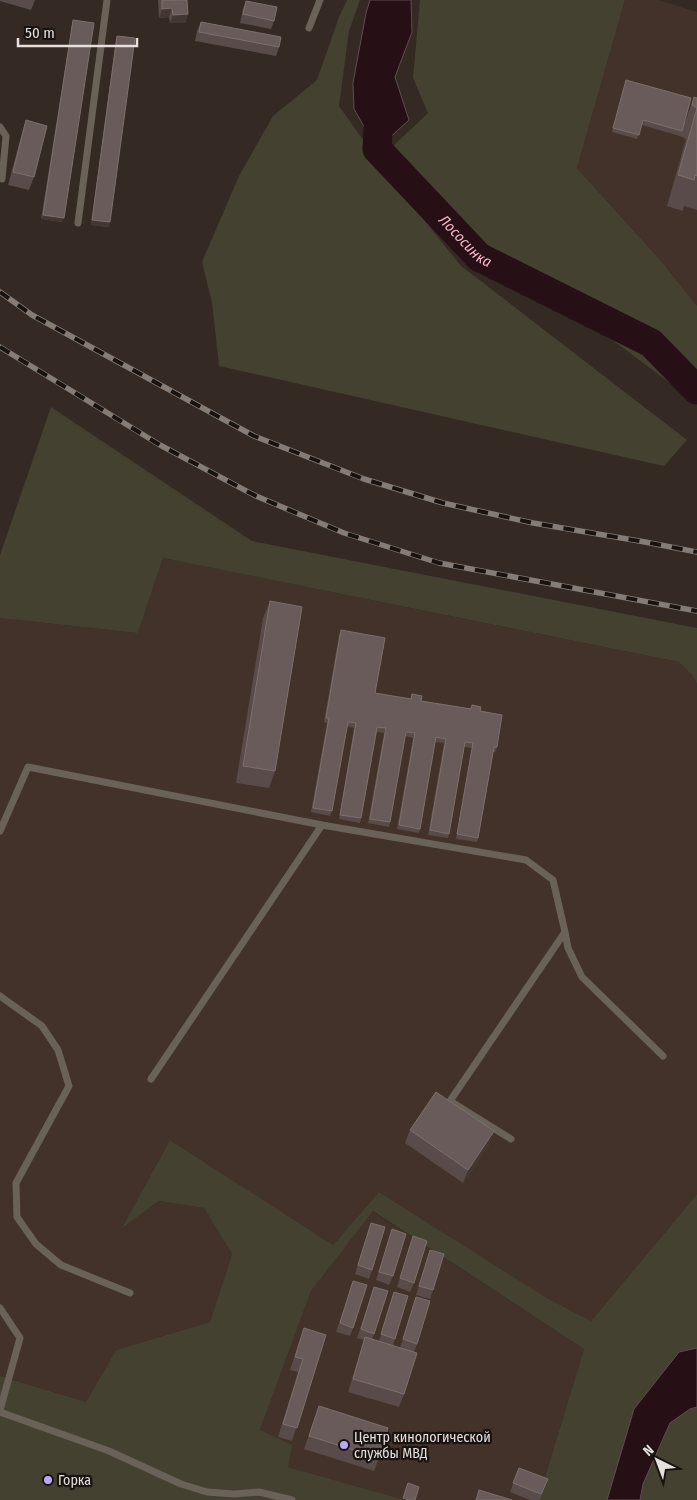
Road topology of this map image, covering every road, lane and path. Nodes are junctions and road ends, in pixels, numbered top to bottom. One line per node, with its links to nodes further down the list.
1 (107, 0): 6 (lane)
2 (320, 0): 3 (lane)
3 (309, 28)
4 (0, 127): 5 (lane)
5 (2, 179)
6 (78, 224)
7 (322, 825): 8 (lane); 9 (lane); 12 (lane)
8 (0, 831)
9 (565, 932): 11 (lane); 13 (lane)
10 (0, 996): 14 (lane)
11 (663, 1056)
12 (151, 1079)
13 (511, 1139)
14 (130, 1293)
15 (0, 1308): 16 (lane)
16 (0, 1411): 17 (lane)
17 (292, 1500)

